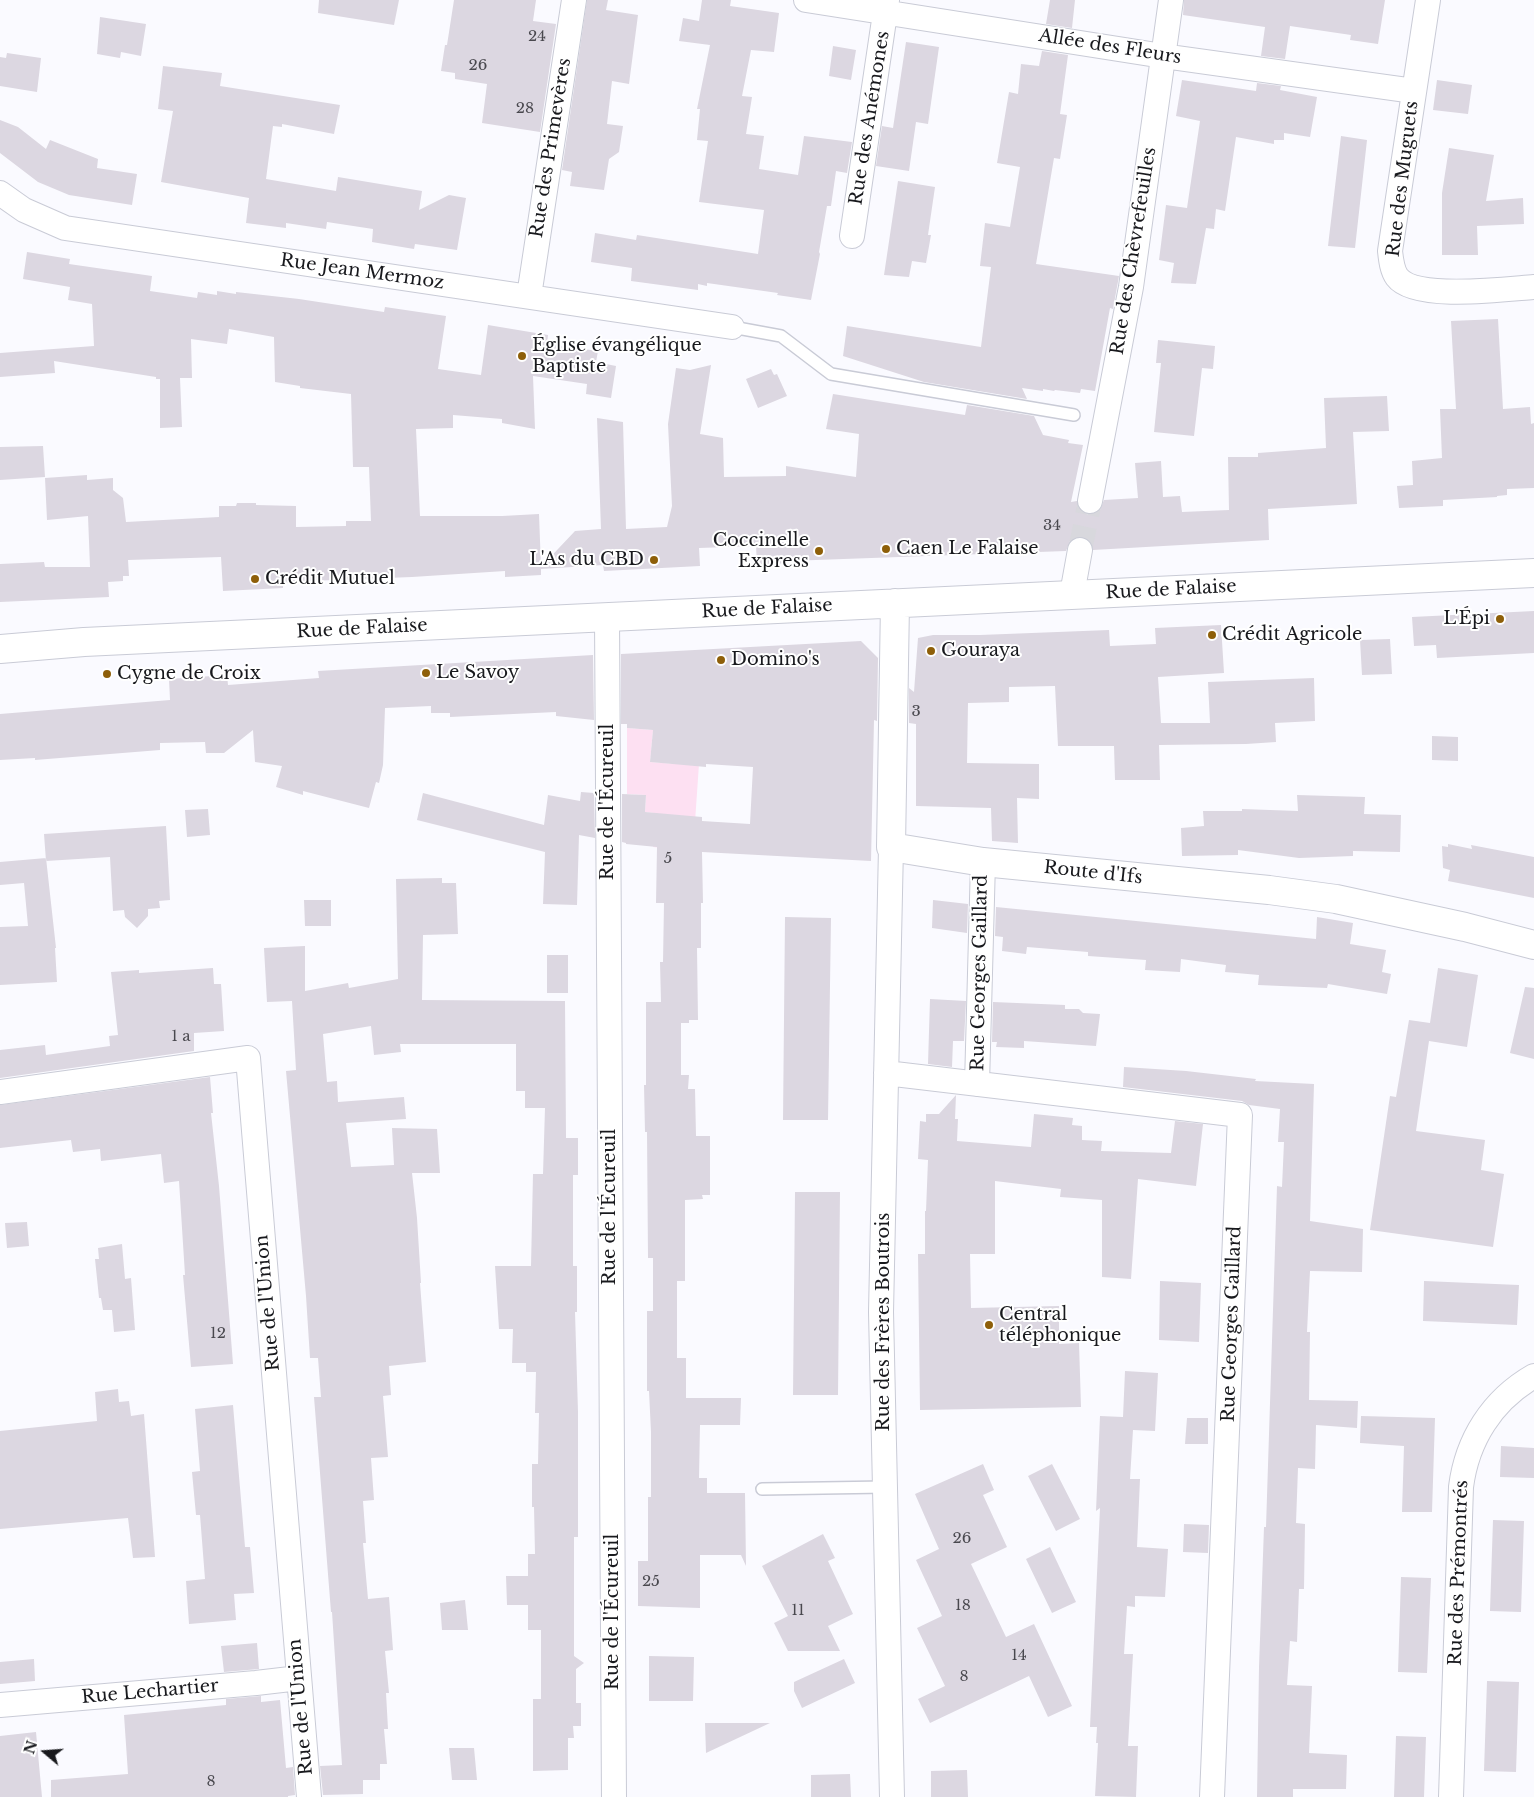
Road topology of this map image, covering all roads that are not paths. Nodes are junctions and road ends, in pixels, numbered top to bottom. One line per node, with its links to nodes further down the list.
1 (574, 0): 11 (street, Rue des Primevères)
2 (806, 0): 5 (street, Allée des Fleurs)
3 (1171, 0): 6 (street, Rue des Chèvrefeuilles)
4 (1428, 0): 7 (street, Rue des Muguets)
5 (887, 6): 6 (street, Allée des Fleurs); 9 (street, Rue des Anémones)
6 (1163, 56): 7 (street, Allée des Fleurs); 14 (street, Rue des Chèvrefeuilles)
7 (1414, 91): 10 (street, Rue des Muguets)
8 (0, 193): 11 (street, Rue Jean Mermoz)
9 (852, 236)
10 (1534, 287)
11 (529, 296): 12 (street, Rue Jean Mermoz)
12 (732, 326): 13 (lane)
13 (1074, 415)
14 (1090, 501)
15 (1080, 550): 17 (street)
16 (1534, 573): 17 (main road, Rue de Falaise)
17 (1072, 594): 18 (main road, Rue de Falaise)
18 (895, 603): 19 (main road, Rue de Falaise); 23 (main road)
19 (607, 617): 20 (main road, Rue de Falaise); 35 (street, Rue de l'Écureuil)
20 (84, 642): 21 (main road, Rue de Falaise); 22 (main road)
21 (0, 649)
22 (0, 667)
23 (891, 847): 24 (main road, Route d'Ifs); 26 (street, Rue des Frères Boutrois)
24 (983, 862): 25 (main road, Route d'Ifs); 27 (street, Rue Georges Gaillard)
25 (1534, 945)
26 (886, 1073): 27 (street, Rue Georges Gaillard); 30 (street, Rue des Frères Boutrois)
27 (977, 1084): 37 (street, Rue Georges Gaillard)
28 (0, 1092): 32 (street, Rue de l'Union)
29 (1534, 1376): 38 (street, Rue des Prémontrés)
30 (885, 1486): 31 (lane); 36 (street, Rue des Frères Boutrois)
31 (762, 1489)
32 (299, 1678): 33 (street, Rue Lechartier); 34 (street, Rue de l'Union)
33 (0, 1705)
34 (309, 1797)
35 (614, 1797)
36 (892, 1797)
37 (1212, 1797)
38 (1451, 1797)

